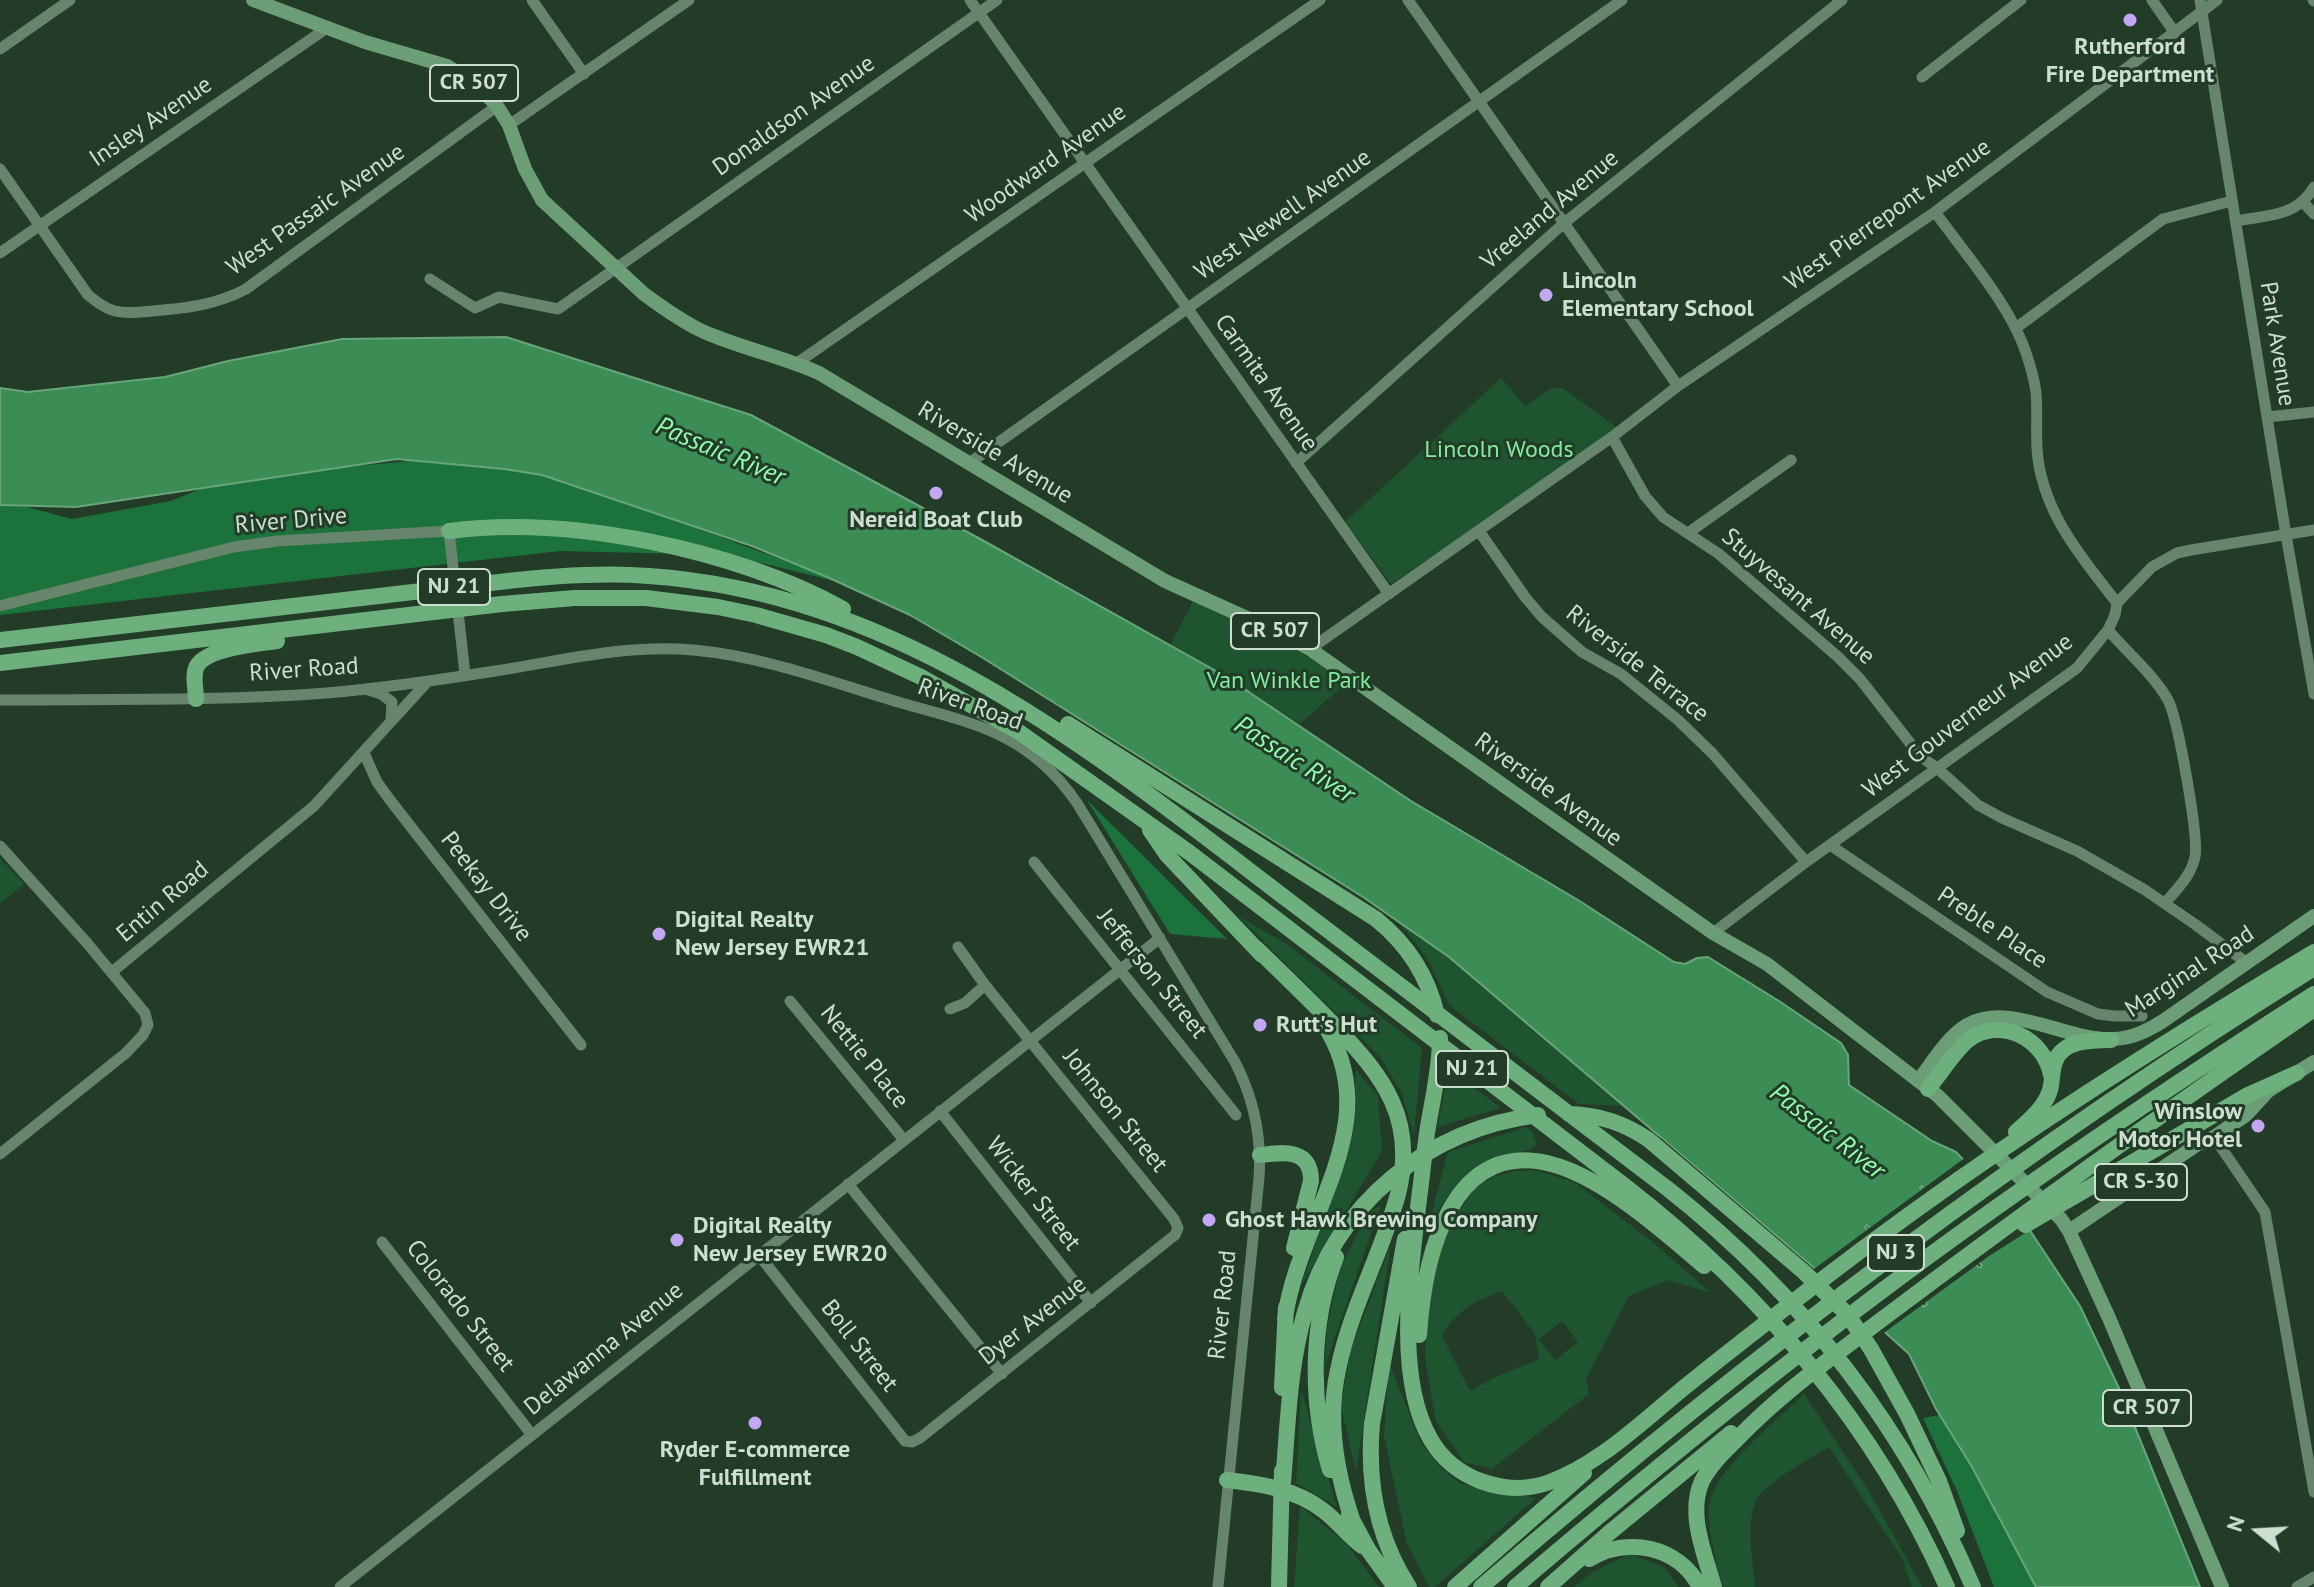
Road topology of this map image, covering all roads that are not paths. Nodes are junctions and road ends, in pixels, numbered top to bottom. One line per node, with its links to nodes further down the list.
1 (70, 0): 18 (street)
2 (253, 0): 16 (main road, CR 507)
3 (532, 0): 19 (street)
4 (689, 0): 19 (street)
5 (970, 0): 15 (street, Carmita Avenue)
6 (997, 0): 15 (street, Donaldson Avenue)
7 (1320, 0): 24 (street, Woodward Avenue)
8 (1408, 0): 21 (street)
9 (1622, 0): 21 (street, West Newell Avenue)
10 (1842, 0): 32 (street, Vreeland Avenue)
11 (2021, 0): 20 (street)
12 (2152, 0): 17 (street)
13 (2217, 0): 14 (street, West Pierrepont Avenue)
14 (2201, 6): 17 (street, West Pierrepont Avenue); 27 (street, Park Avenue)
15 (979, 13): 24 (street, Carmita Avenue); 35 (street, Donaldson Avenue)
16 (327, 28): 22 (main road, CR 507); 33 (street, Insley Avenue)
17 (2175, 33): 29 (street, West Pierrepont Avenue)
18 (0, 49)
19 (584, 74): 23 (street)
20 (1922, 77)
21 (1480, 103): 32 (street); 37 (street, West Newell Avenue)
22 (497, 106): 23 (main road, CR 507); 33 (street, West Passaic Avenue)
23 (509, 125): 35 (main road, CR 507)
24 (1086, 163): 37 (street, Carmita Avenue); 39 (street, Woodward Avenue)
25 (0, 169): 33 (street, West Passaic Avenue)
26 (2314, 187): 28 (street)
27 (2232, 201): 31 (street, Park Avenue); 38 (street)
28 (2303, 202): 30 (street); 31 (street)
29 (1935, 212): 38 (street); 40 (street, West Pierrepont Avenue)
30 (2314, 214)
31 (2236, 221): 42 (street, Park Avenue)
32 (1563, 224): 40 (street); 45 (street, Vreeland Avenue)
33 (39, 225): 34 (street, Insley Avenue)
34 (0, 253)
35 (616, 268): 36 (street, Donaldson Avenue); 39 (main road, Riverside Avenue / CR 507)
36 (430, 279)
37 (1188, 309): 45 (street, Carmita Avenue); 46 (street, West Newell Avenue)
38 (2016, 328): 53 (street)
39 (797, 363): 46 (main road, Riverside Avenue / CR 507)
40 (1678, 386): 43 (street, West Pierrepont Avenue)
41 (2314, 412): 42 (street)
42 (2267, 417): 51 (street, Park Avenue)
43 (1612, 437): 49 (street, West Pierrepont Avenue); 50 (street, Stuyvesant Avenue)
44 (1791, 460): 50 (street)
45 (1296, 463): 52 (street, Carmita Avenue)
46 (968, 464): 59 (main road, Riverside Avenue / CR 507)
47 (2314, 530): 51 (street, West Gouverneur Avenue)
48 (449, 531): 54 (street, River Drive); 58 (highway); 61 (street)
49 (1479, 531): 52 (street, West Pierrepont Avenue); 75 (street, Riverside Terrace)
50 (1688, 533): 70 (street, Stuyvesant Avenue)
51 (2286, 535): 53 (street, West Gouverneur Avenue); 65 (street, Park Avenue)
52 (1389, 594): 59 (street, West Pierrepont Avenue)
53 (2117, 603): 56 (street, West Gouverneur Avenue)
54 (0, 606)
55 (430, 612): 60 (highway, NJ 21); 66 (highway); 71 (highway, NJ 21)
56 (2108, 630): 70 (street, West Gouverneur Avenue); 76 (street)
57 (0, 640): 58 (highway, NJ 21)
58 (901, 641): 62 (highway, NJ 21)
59 (1310, 649): 78 (main road, Riverside Avenue / CR 507)
60 (0, 663)
61 (465, 674): 63 (street, River Road); 79 (street, River Road)
62 (965, 675): 103 (highway); 130 (highway, NJ 21)
63 (428, 680): 64 (street, River Road); 68 (street, Entin Road)
64 (363, 689): 66 (street, River Road); 68 (street)
65 (2314, 694)
66 (196, 699): 67 (street, River Road)
67 (0, 700)
68 (391, 722): 69 (street, Entin Road)
69 (364, 753): 86 (street, Entin Road); 95 (street, Peekay Drive)
70 (1937, 768): 72 (street, West Gouverneur Avenue); 76 (street, Stuyvesant Avenue)
71 (1143, 821): 81 (highway); 117 (highway, NJ 21)
72 (1830, 845): 75 (street, West Gouverneur Avenue); 92 (street, Preble Place)
73 (0, 846): 86 (street)
74 (1034, 862): 85 (street, Jefferson Street)
75 (1806, 862): 78 (street, West Gouverneur Avenue)
76 (2165, 903): 83 (street, Stuyvesant Avenue)
77 (2314, 916): 83 (main road, Marginal Road)
78 (1713, 933): 98 (main road, Riverside Avenue / CR 507)
79 (1160, 938): 85 (street, Delawanna Avenue); 107 (street, River Road)
80 (958, 947): 87 (street, Johnson Street)
81 (1256, 948): 116 (highway); 127 (highway)
82 (2314, 952): 102 (highway)
83 (2247, 963): 94 (main road, Marginal Road)
84 (2314, 968): 137 (highway, NJ 3)
85 (1120, 969): 93 (street, Delawanna Avenue); 101 (street, Jefferson Street)
86 (112, 972): 106 (street, Entin Road)
87 (985, 985): 90 (street); 93 (street, Johnson Street)
88 (2314, 994): 138 (highway, NJ 3)
89 (790, 1001): 105 (street, Nettie Place)
90 (950, 1009)
91 (2314, 1009): 108 (highway)
92 (2142, 1016)
93 (1029, 1040): 100 (street, Delawanna Avenue); 111 (street, Johnson Street)
94 (2111, 1040): 98 (main road, Marginal Road); 99 (highway)
95 (581, 1045)
96 (2314, 1062): 97 (main road, CR S-30)
97 (2297, 1073): 104 (main road, CR S-30); 108 (highway)
98 (1923, 1085): 99 (highway); 112 (main road, Riverside Avenue / CR 507)
99 (2050, 1087): 102 (highway)
100 (940, 1111): 105 (street, Delawanna Avenue); 115 (street, Wicker Street)
101 (1236, 1115)
102 (2041, 1117): 122 (highway)
103 (1427, 1136): 119 (highway); 135 (highway)
104 (2214, 1137): 112 (main road, CR S-30); 126 (street)
105 (904, 1140): 110 (street, Delawanna Avenue)
106 (0, 1154)
107 (1260, 1155): 116 (highway); 124 (street, River Road)
108 (2085, 1180): 120 (highway)
109 (1387, 1183): 125 (highway); 127 (highway); 130 (highway)
110 (848, 1184): 114 (street, Delawanna Avenue); 118 (street)
111 (1166, 1209): 115 (street, Dyer Avenue)
112 (2069, 1231): 143 (main road, Riverside Avenue / CR 507)
113 (382, 1242): 123 (street, Colorado Street)
114 (759, 1255): 121 (street, Boll Street); 123 (street, Delawanna Avenue)
115 (1091, 1303): 118 (street, Dyer Avenue)
116 (1285, 1318): 125 (highway)
117 (1785, 1335): 119 (highway); 142 (highway, NJ 21)
118 (1002, 1374): 121 (street, Dyer Avenue)
119 (1417, 1400): 122 (highway)
120 (1768, 1407): 139 (highway); 141 (highway)
121 (894, 1428)
122 (1630, 1431): 136 (highway)
123 (532, 1435): 131 (street, Delawanna Avenue)
124 (1227, 1480): 128 (highway); 132 (street, River Road)
125 (1282, 1490): 133 (highway)
126 (2314, 1492)
127 (1353, 1522): 128 (highway)
128 (1369, 1551): 134 (highway)
129 (2314, 1577): 144 (street)
130 (1970, 1579)
131 (340, 1587)
132 (1218, 1587)
133 (1279, 1587)
134 (1395, 1587)
135 (1409, 1587)
136 (1455, 1587)
137 (1481, 1587)
138 (1515, 1587)
139 (1550, 1587): 140 (highway)
140 (1700, 1587)
141 (1714, 1587)
142 (1947, 1587)
143 (2222, 1587)
144 (2297, 1587)

